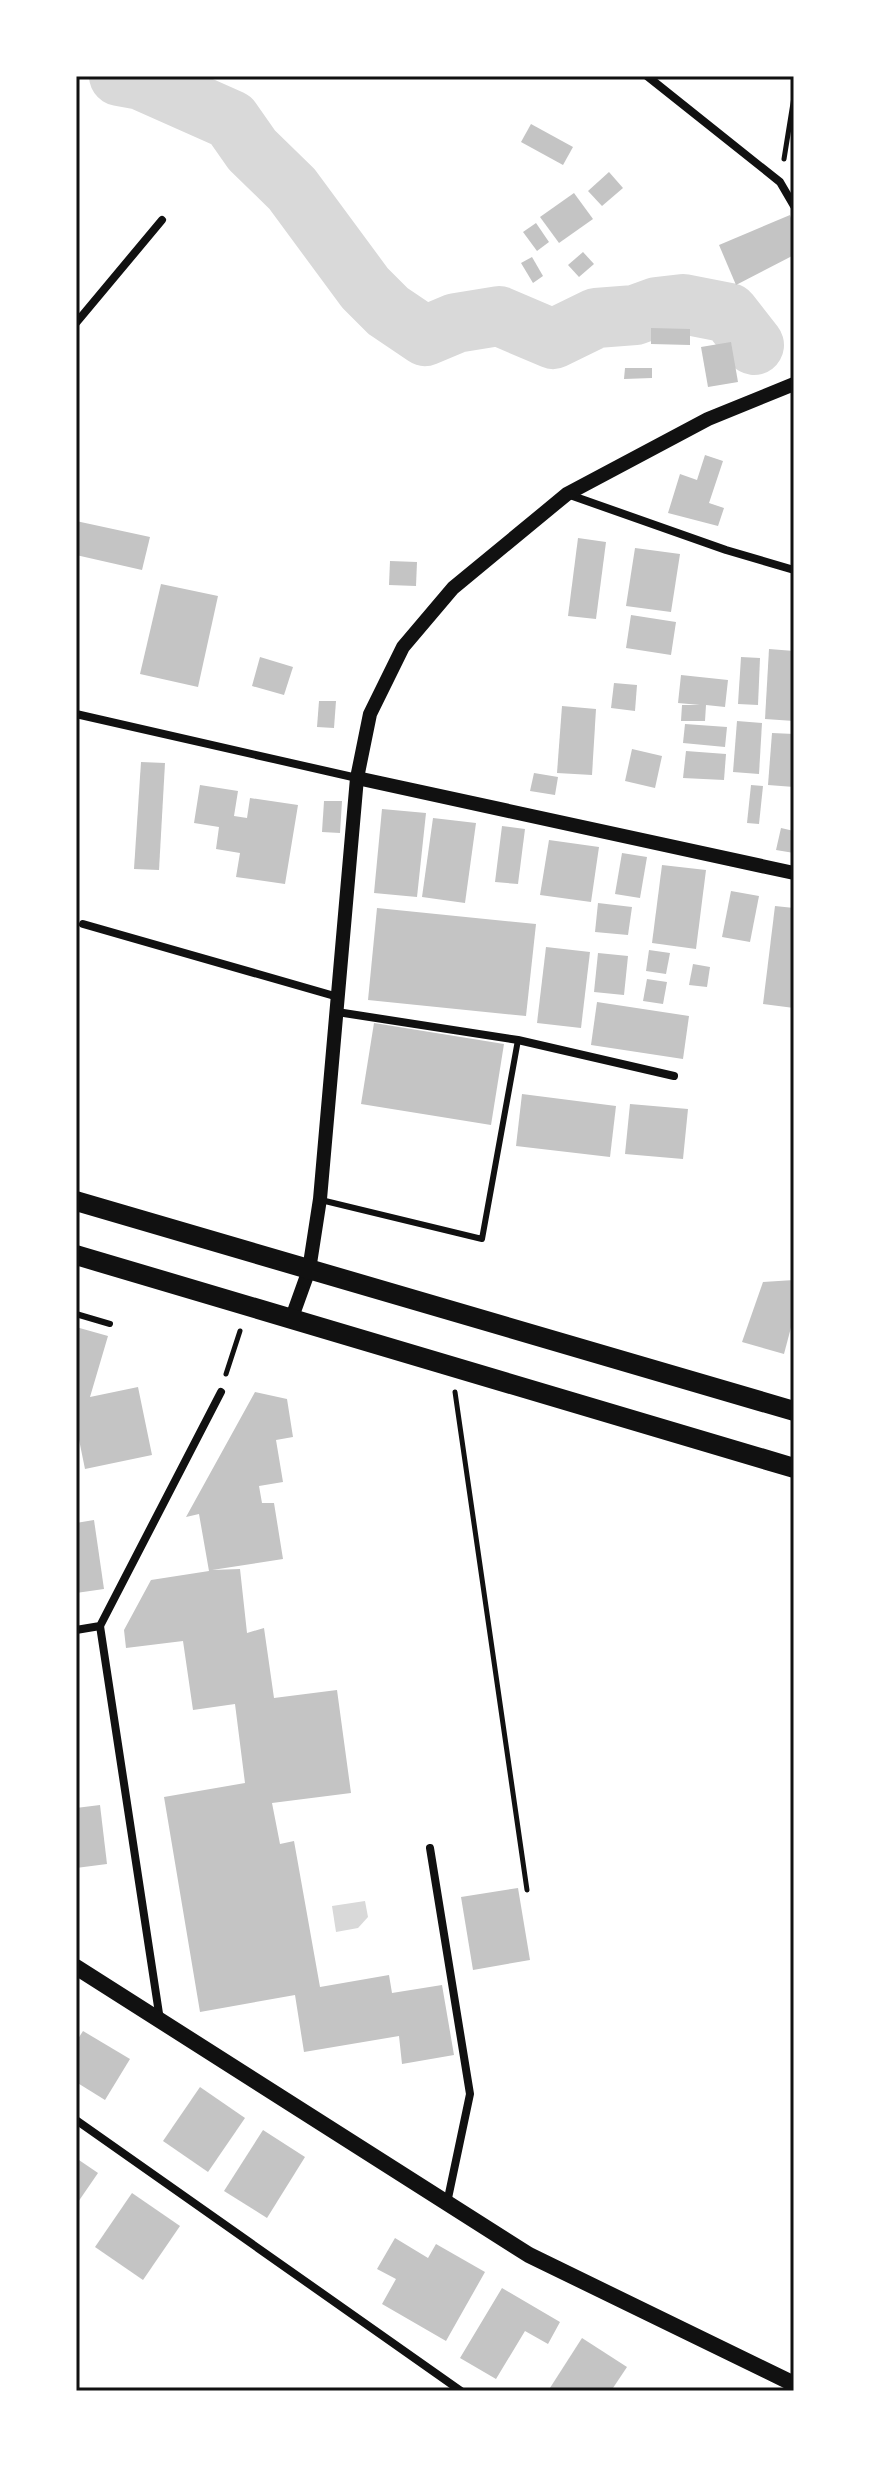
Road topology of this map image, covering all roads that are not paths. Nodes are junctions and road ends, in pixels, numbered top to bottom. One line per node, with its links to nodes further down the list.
1 (647, 76): 2 (street)
2 (794, 206)
3 (162, 220): 4 (street)
4 (76, 323)
5 (794, 384): 6 (street)
6 (567, 494): 7 (street); 9 (street)
7 (794, 570)
8 (76, 714): 9 (street)
9 (357, 778): 10 (street); 12 (street)
10 (794, 873)
11 (83, 924): 12 (street)
12 (337, 1004): 13 (street); 15 (street)
13 (518, 1040): 14 (street); 15 (lane)
14 (674, 1076)
15 (320, 1199): 18 (street)
16 (76, 1201): 18 (main road)
17 (77, 1259): 20 (main road)
18 (309, 1270): 20 (street); 23 (main road)
19 (76, 1314): 21 (lane)
20 (291, 1320): 24 (main road)
21 (110, 1324)
22 (221, 1392): 25 (street)
23 (794, 1411)
24 (794, 1468)
25 (100, 1626): 26 (street); 29 (street)
26 (76, 1630)
27 (430, 1848): 31 (street)
28 (76, 1967): 29 (main road)
29 (160, 2020): 31 (main road)
30 (76, 2120): 33 (street)
31 (447, 2203): 32 (main road)
32 (794, 2384)
33 (461, 2391)

